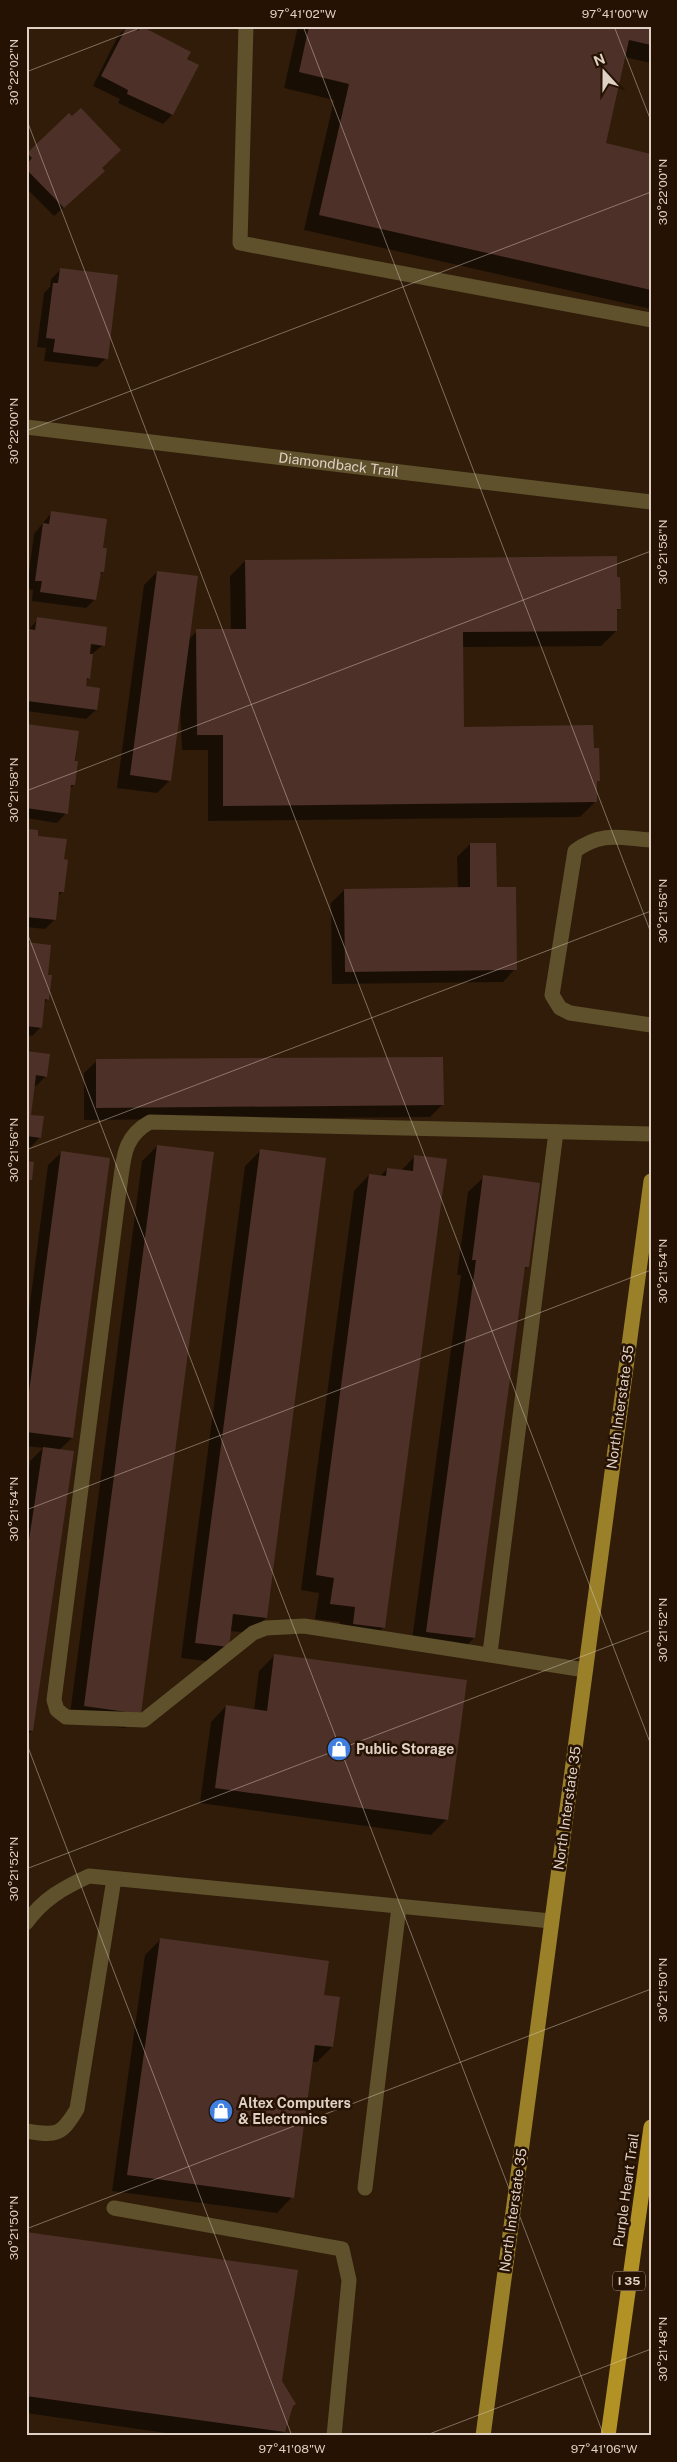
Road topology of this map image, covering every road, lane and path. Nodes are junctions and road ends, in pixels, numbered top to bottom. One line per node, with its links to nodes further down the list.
1 (246, 26): 2 (street)
2 (651, 320)
3 (26, 427): 4 (street, Diamondback Trail)
4 (651, 502)
5 (651, 840): 6 (street)
6 (651, 1025)
7 (556, 1132): 8 (street); 10 (street); 10 (street)
8 (651, 1134)
9 (651, 1181): 11 (main road, North Interstate 35)
10 (490, 1653): 11 (street)
11 (585, 1670): 14 (main road, North Interstate 35)
12 (114, 1879): 13 (street); 15 (street); 17 (street)
13 (399, 1906): 14 (street); 18 (street)
14 (551, 1921): 21 (main road, North Interstate 35)
15 (26, 1923)
16 (651, 2127): 22 (highway, Purple Heart Trail / I 35)
17 (26, 2132)
18 (365, 2188)
19 (114, 2208): 20 (street)
20 (334, 2436)
21 (483, 2436)
22 (608, 2436)

